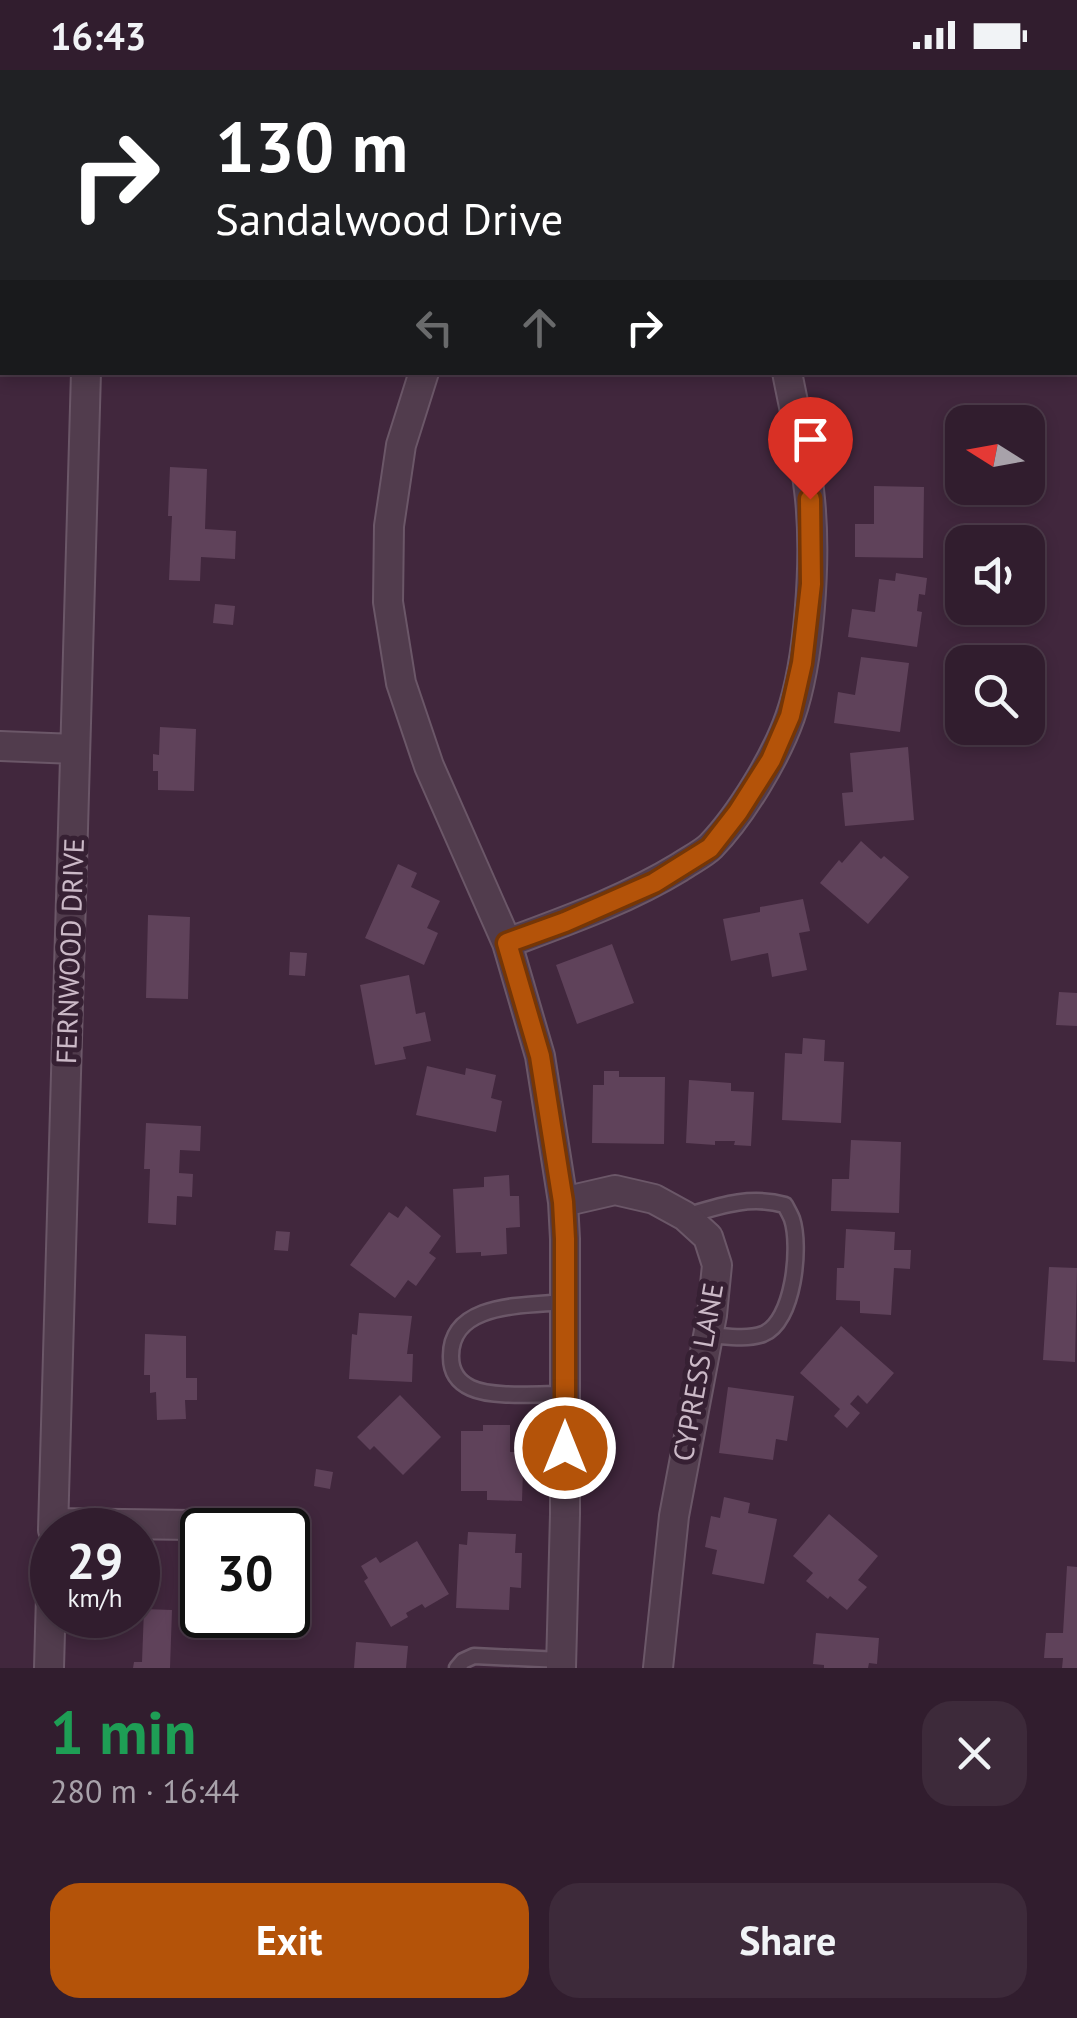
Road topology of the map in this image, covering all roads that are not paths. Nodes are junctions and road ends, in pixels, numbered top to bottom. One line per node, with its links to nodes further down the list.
1 (86, 375): 5 (street, FERNWOOD DRIVE)
2 (423, 375): 6 (street)
3 (788, 375): 6 (street)
4 (0, 746): 5 (street)
5 (75, 748): 12 (street, FERNWOOD DRIVE)
6 (507, 943): 7 (street)
7 (563, 1202): 8 (street); 9 (street)
8 (685, 1216): 10 (street, CYPRESS LANE); 10 (lane)
9 (564, 1302): 11 (street); 11 (lane)
10 (708, 1335): 17 (street, CYPRESS LANE)
11 (564, 1394): 14 (street)
12 (54, 1508)
13 (51, 1638): 15 (street)
14 (561, 1664): 16 (lane)
15 (50, 1668)
16 (457, 1668)
17 (658, 1668)

